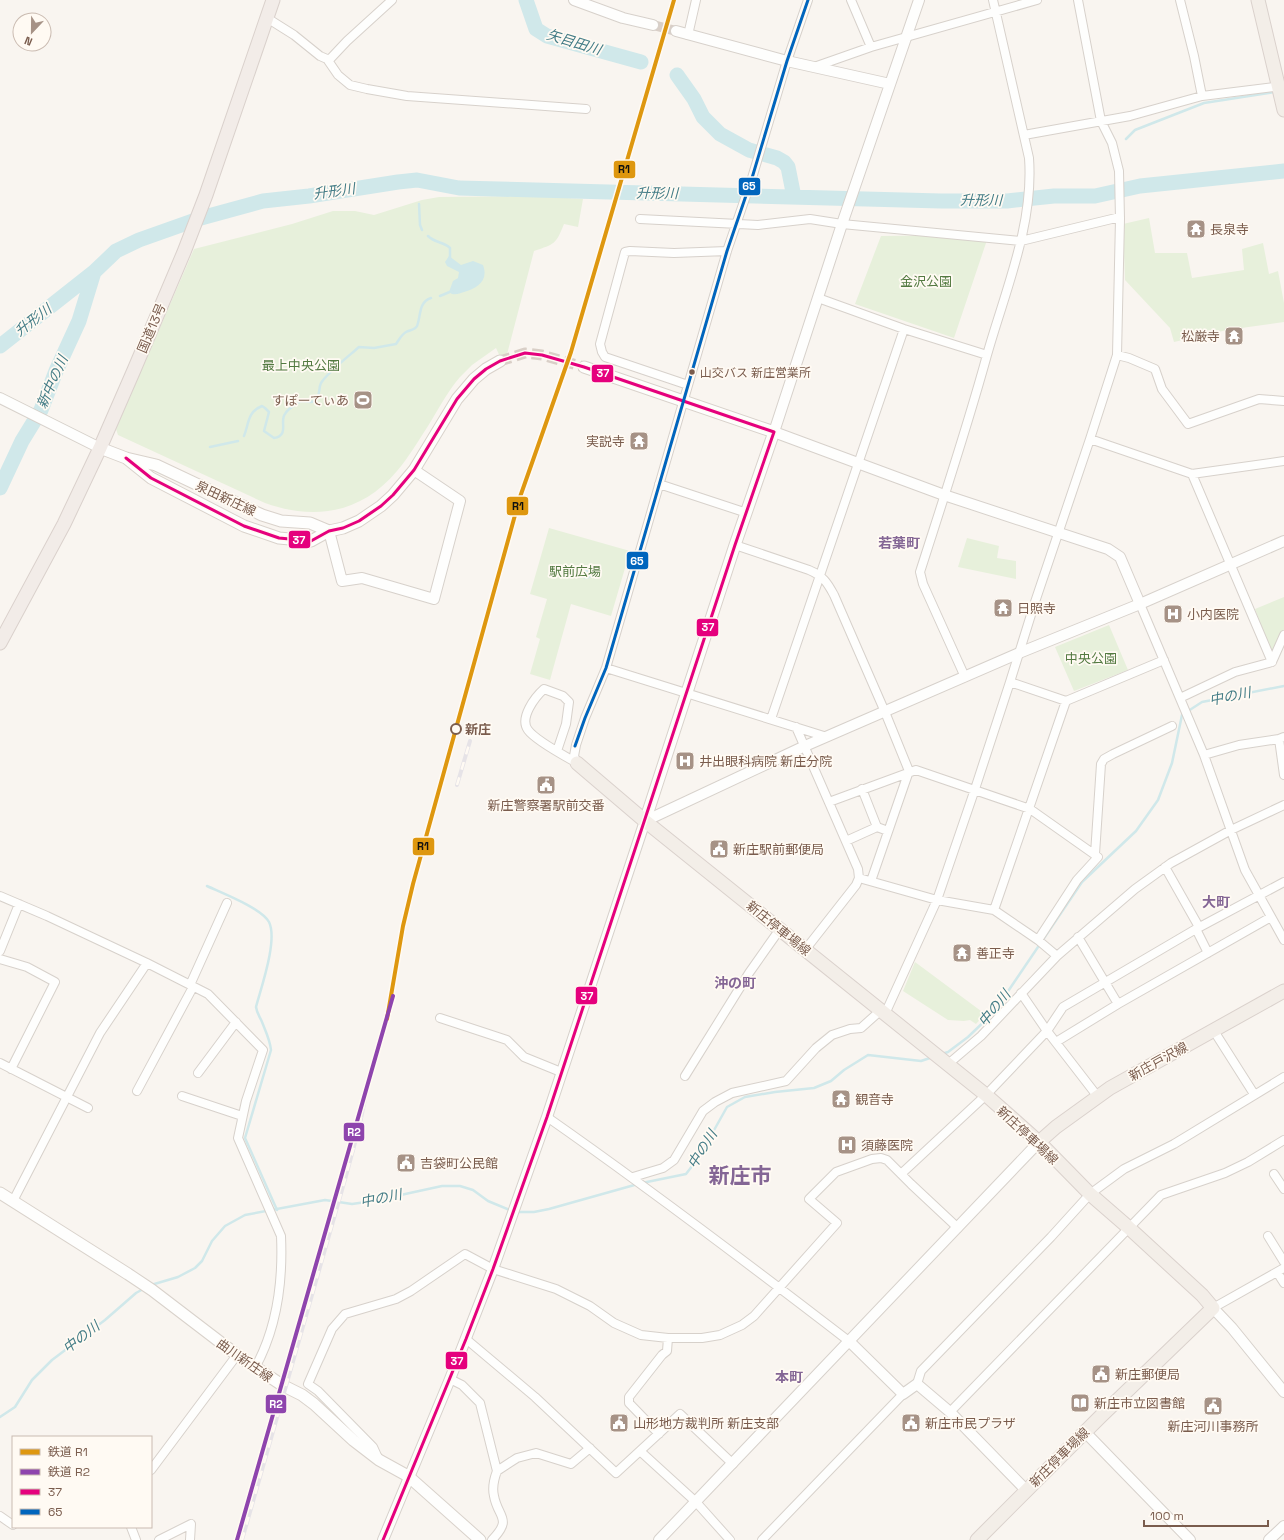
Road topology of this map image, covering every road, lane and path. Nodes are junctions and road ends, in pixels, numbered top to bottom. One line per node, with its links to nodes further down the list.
1 (273, 0): 14 (highway, 国道13号)
2 (392, 0): 20 (street)
3 (574, 0): 15 (street)
4 (696, 0): 17 (street)
5 (808, 0): 21 (street)
6 (850, 0): 19 (street)
7 (919, 0): 18 (street)
8 (993, 0): 13 (street)
9 (1037, 0): 13 (street)
10 (1078, 0): 27 (street)
11 (1180, 0): 25 (street)
12 (1258, 0): 24 (main road)
13 (996, 11): 18 (street); 28 (street)
14 (267, 18): 20 (street); 47 (highway, 国道13号)
15 (652, 25)
16 (676, 31): 17 (street)
17 (688, 34): 21 (street)
18 (906, 37): 19 (street); 23 (street)
19 (871, 47): 22 (street)
20 (327, 59): 26 (street)
21 (787, 61): 22 (street); 31 (street)
22 (814, 68): 23 (street)
23 (890, 84): 32 (street)
24 (1281, 93): 25 (street)
25 (1202, 96): 27 (street)
26 (586, 109)
27 (1101, 121): 28 (street); 29 (street)
28 (1024, 135): 33 (street)
29 (1120, 217): 33 (street); 38 (street)
30 (640, 219): 31 (street)
31 (737, 221): 32 (street); 34 (street)
32 (842, 224): 33 (street); 35 (street)
33 (1022, 238): 37 (street)
34 (727, 251): 41 (street); 41 (street)
35 (818, 298): 36 (street); 45 (street)
36 (904, 329): 37 (street); 50 (street)
37 (987, 355): 54 (street)
38 (1117, 355): 43 (street); 46 (street)
39 (500, 361): 51 (main road, 泉田新庄線)
40 (584, 367): 44 (main road)
41 (688, 385): 44 (street)
42 (0, 398): 47 (street)
43 (1284, 401)
44 (683, 402): 45 (main road); 53 (street)
45 (774, 432): 50 (street); 55 (main road)
46 (1090, 439): 52 (street); 57 (street)
47 (100, 448): 48 (main road, 泉田新庄線); 64 (highway, 国道13号)
48 (126, 458): 56 (main road, 泉田新庄線); 56 (main road, 泉田新庄線)
49 (1284, 461): 52 (street)
50 (858, 462): 54 (street); 61 (street)
51 (414, 470): 56 (main road, 泉田新庄線); 56 (street)
52 (1192, 474): 60 (street)
53 (659, 484): 55 (street); 68 (street)
54 (944, 494): 57 (street); 69 (street)
55 (746, 513): 59 (main road)
56 (329, 531)
57 (1057, 533): 62 (street); 65 (street)
58 (1284, 541): 60 (street)
59 (735, 545): 61 (street); 71 (main road)
60 (1230, 564): 62 (street); 67 (street)
61 (821, 575): 74 (street); 75 (street)
62 (1140, 604): 65 (street); 66 (street)
63 (1284, 635): 67 (street)
64 (0, 643)
65 (1019, 653): 69 (street); 70 (street)
66 (1164, 660): 72 (street); 73 (street)
67 (1272, 662): 72 (street)
68 (606, 668): 71 (street); 83 (street)
69 (965, 677): 74 (street)
70 (1010, 682): 73 (street); 87 (street)
71 (687, 694): 75 (street); 91 (main road)
72 (1180, 698): 82 (street)
73 (1066, 701): 90 (street)
74 (886, 712): 78 (street); 84 (street)
75 (771, 719): 77 (street)
76 (1172, 726): 96 (street)
77 (796, 727): 78 (street); 80 (street)
78 (827, 737): 80 (street)
79 (1282, 738): 82 (street); 85 (street)
80 (805, 746): 88 (street); 91 (street)
81 (557, 751): 81 (street); 83 (street)
82 (1204, 755): 93 (street)
83 (577, 763): 91 (main road, 新庄停車場線)
84 (909, 771): 86 (street); 87 (street); 94 (street)
85 (1284, 775)
86 (862, 789): 88 (street); 92 (street)
87 (975, 789): 90 (street); 103 (street)
88 (829, 802): 95 (street)
89 (1284, 805): 93 (street)
90 (1030, 808): 96 (street); 106 (street)
91 (646, 821): 109 (main road, 新庄停車場線); 133 (street)
92 (877, 827): 94 (street); 95 (street)
93 (1231, 830): 97 (street); 101 (street)
94 (888, 831): 99 (street)
95 (846, 841): 98 (street)
96 (1095, 854): 111 (street)
97 (1165, 867): 108 (street); 110 (street)
98 (859, 878): 99 (street); 113 (street)
99 (871, 881): 103 (street)
100 (1284, 882): 101 (street)
101 (1258, 895): 107 (street); 108 (street)
102 (0, 896): 105 (street)
103 (937, 900): 106 (street); 124 (street)
104 (227, 903): 120 (street)
105 (19, 904): 114 (street); 118 (street)
106 (994, 910): 111 (street)
107 (1271, 917): 112 (street); 115 (street)
108 (1197, 928): 115 (street); 119 (street)
109 (780, 930): 113 (main road, 新庄停車場線); 135 (street)
110 (1078, 937): 116 (street); 119 (street)
111 (1038, 940): 116 (street)
112 (1284, 940)
113 (805, 950): 124 (main road, 新庄停車場線)
114 (0, 951)
115 (1208, 953): 123 (street)
116 (1057, 956): 122 (street)
117 (0, 959): 132 (street)
118 (147, 963): 120 (street); 141 (street)
119 (1105, 983): 123 (street); 127 (street)
120 (191, 986): 126 (street); 137 (street)
121 (1284, 991): 128 (main road, 新庄戸沢線)
122 (1021, 993): 127 (street); 130 (street)
123 (1118, 1004): 129 (street)
124 (883, 1012): 130 (main road, 新庄停車場線); 150 (street)
125 (440, 1018): 133 (street)
126 (236, 1022): 134 (street); 144 (street)
127 (1047, 1030): 129 (street); 139 (street)
128 (1214, 1031): 138 (street); 142 (main road, 新庄戸沢線)
129 (1056, 1042): 142 (street)
130 (940, 1059): 139 (main road, 新庄停車場線)
131 (0, 1063): 132 (street)
132 (11, 1069): 141 (street)
133 (562, 1072): 145 (street)
134 (198, 1073)
135 (685, 1076)
136 (1284, 1077): 138 (street)
137 (137, 1091)
138 (1254, 1094): 153 (street)
139 (986, 1095): 147 (main road, 新庄停車場線); 148 (street)
140 (182, 1096): 144 (street)
141 (66, 1097): 143 (street); 154 (street)
142 (1098, 1097): 147 (main road, 新庄戸沢線)
143 (88, 1108)
144 (242, 1116): 168 (street)
145 (547, 1117): 150 (street); 159 (street)
146 (1284, 1140): 155 (street)
147 (1039, 1142): 153 (main road, 新庄停車場線); 156 (street)
148 (900, 1174): 156 (street); 162 (street)
149 (1274, 1174): 151 (street)
150 (634, 1178): 162 (street)
151 (1284, 1189)
152 (0, 1193): 154 (main road, 曲川新庄線)
153 (1090, 1194): 155 (main road, 新庄停車場線); 170 (street)
154 (12, 1201): 167 (main road, 曲川新庄線)
155 (1128, 1227): 163 (main road, 新庄停車場線); 173 (street)
156 (958, 1228): 166 (street)
157 (1268, 1236): 158 (street)
158 (1284, 1262)
159 (493, 1269): 164 (street); 165 (street); 178 (street)
160 (1280, 1270): 161 (street); 163 (street)
161 (1284, 1284)
162 (780, 1288): 164 (street); 166 (street)
163 (1213, 1308): 171 (street); 174 (main road, 新庄停車場線)
164 (668, 1338): 175 (street)
165 (466, 1339): 169 (street); 176 (street)
166 (850, 1342): 172 (street); 179 (street)
167 (237, 1355): 168 (main road, 曲川新庄線); 180 (street)
168 (255, 1368): 178 (main road, 曲川新庄線)
169 (450, 1379): 181 (street); 182 (street)
170 (917, 1384): 172 (street); 173 (street)
171 (1284, 1392)
172 (903, 1394): 197 (street)
173 (950, 1412): 183 (street)
174 (1085, 1432): 183 (main road, 新庄停車場線); 199 (street)
175 (659, 1434): 177 (street); 179 (street)
176 (590, 1448): 177 (street); 181 (street)
177 (640, 1451): 184 (street)
178 (379, 1460): 182 (main road, 曲川新庄線)
179 (733, 1464): 184 (street)
180 (152, 1469)
181 (497, 1471): 194 (street)
182 (408, 1476): 192 (street); 193 (main road, 曲川新庄線)
183 (1026, 1490): 198 (main road, 新庄停車場線)
184 (696, 1502): 195 (street); 196 (street)
185 (0, 1516): 186 (street)
186 (12, 1524)
187 (1284, 1526): 200 (street)
188 (130, 1528): 189 (street)
189 (136, 1540)
190 (159, 1540): 191 (street)
191 (190, 1540)
192 (383, 1540)
193 (480, 1540)
194 (492, 1540)
195 (659, 1540)
196 (730, 1540)
197 (762, 1540)
198 (978, 1540)
199 (1190, 1540)
200 (1269, 1540)

